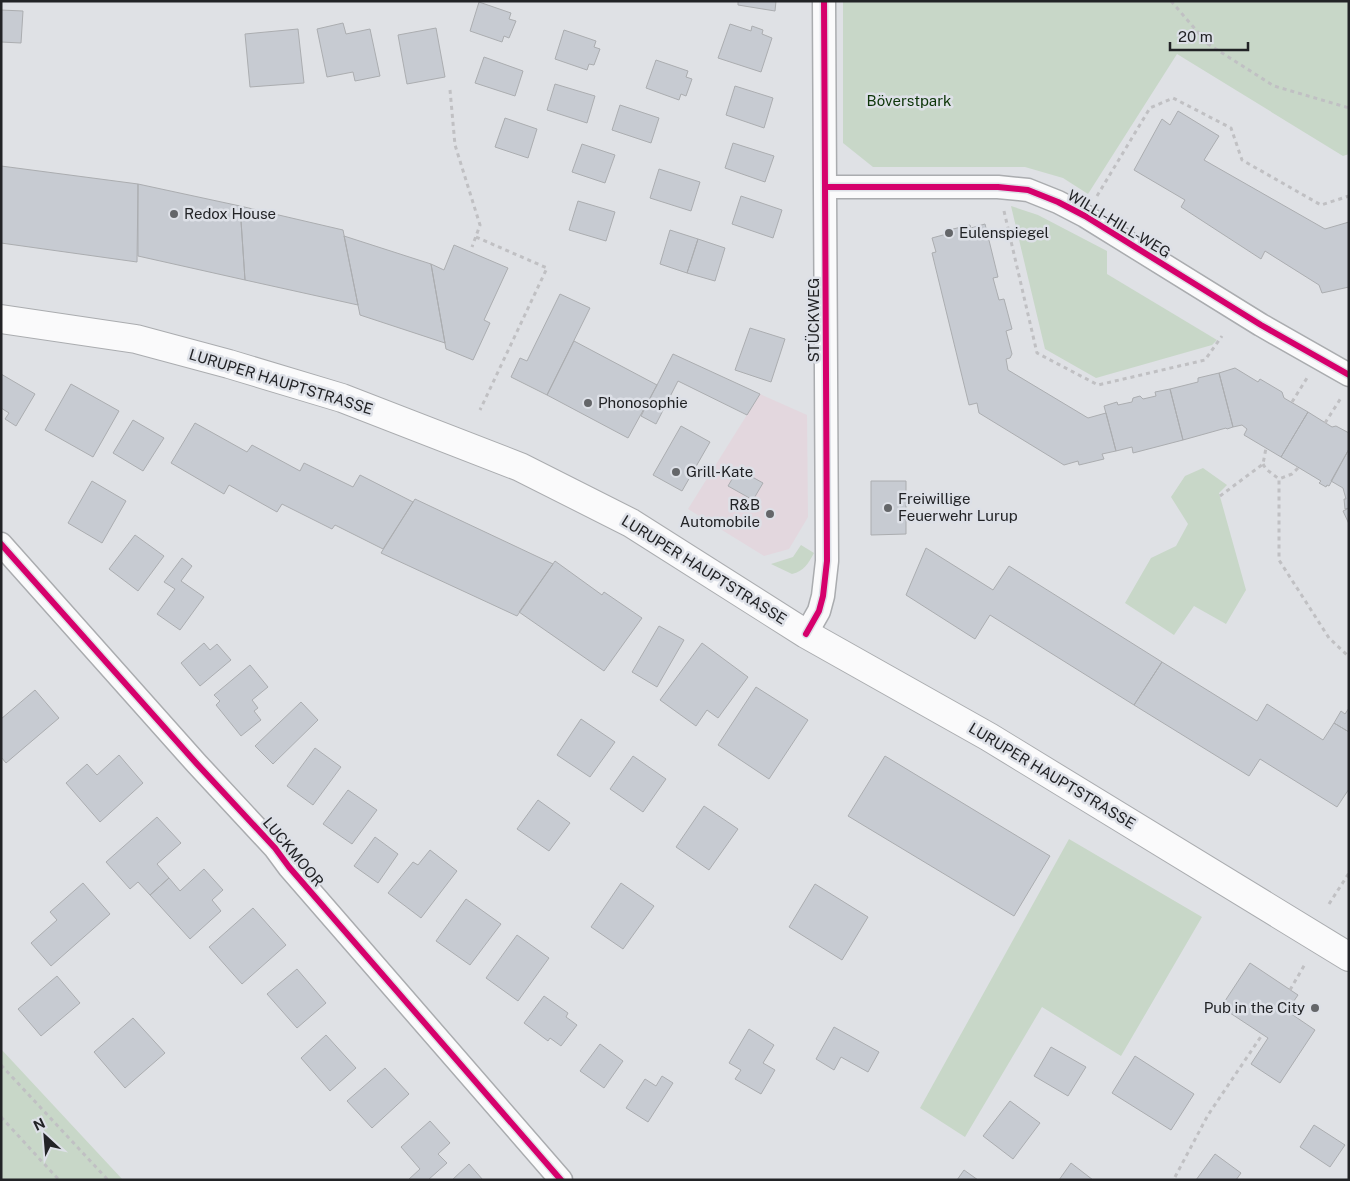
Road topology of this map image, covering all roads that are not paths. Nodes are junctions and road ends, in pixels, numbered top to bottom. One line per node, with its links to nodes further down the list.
1 (824, 1): 2 (street, STÜCKWEG)
2 (826, 187): 4 (street, WILLI-HILL-WEG); 6 (street, STÜCKWEG)
3 (1, 319): 6 (main road, LURUPER HAUPTSTRASSE)
4 (1347, 373)
5 (1, 544): 8 (street, LUCKMOOR)
6 (806, 634): 7 (main road, LURUPER HAUPTSTRASSE)
7 (1349, 956)
8 (561, 1180)

